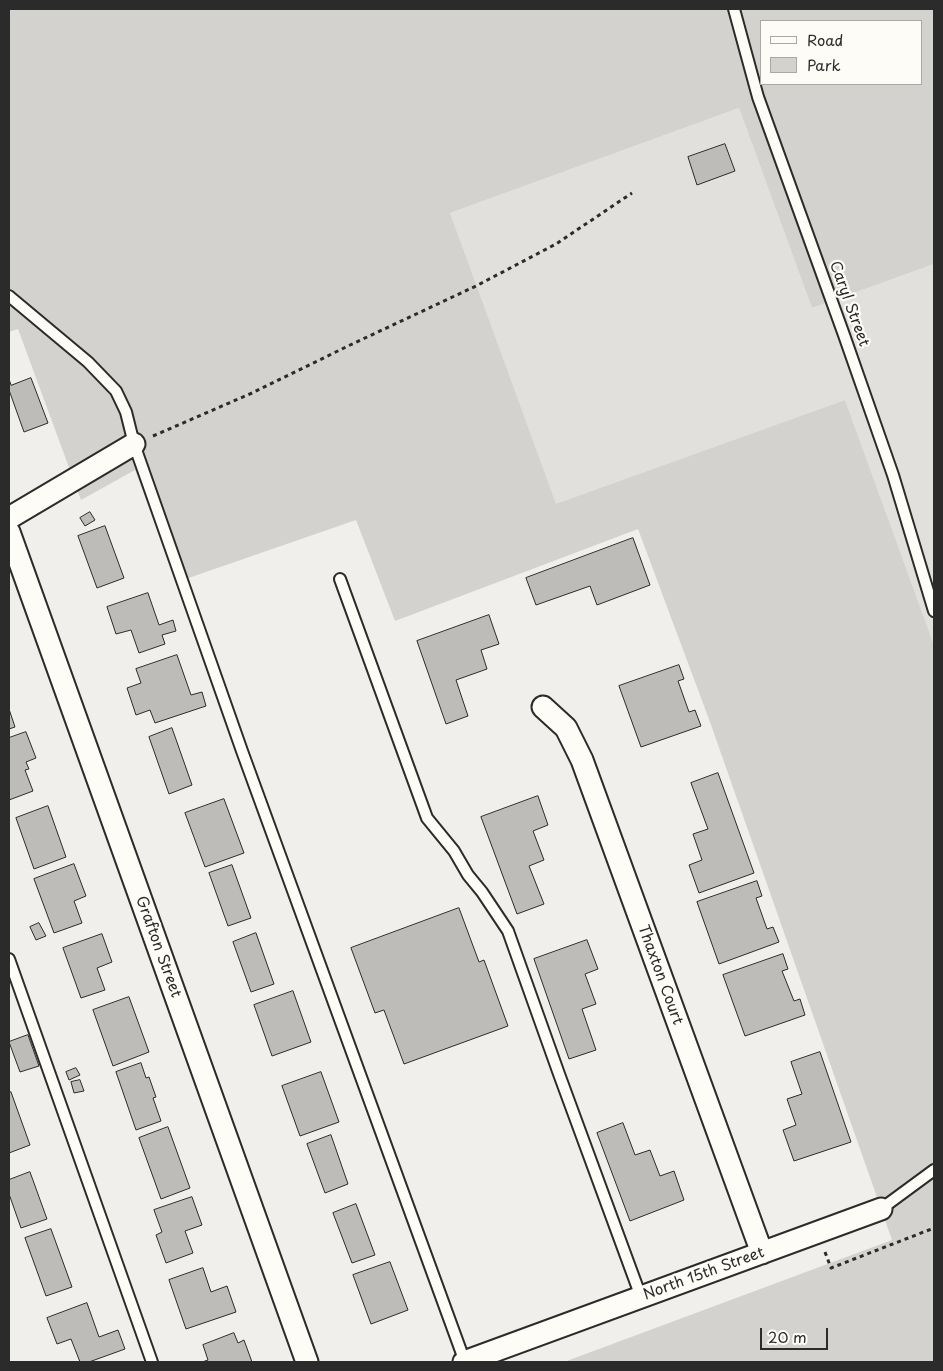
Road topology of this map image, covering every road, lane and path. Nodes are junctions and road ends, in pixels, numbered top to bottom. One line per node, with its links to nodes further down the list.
1 (734, 9): 8 (lane, Caryl Street)
2 (632, 193): 4 (path)
3 (9, 296): 4 (lane)
4 (134, 444): 5 (street); 19 (lane)
5 (9, 518)
6 (9, 532): 18 (street, Grafton Street)
7 (340, 579): 16 (lane)
8 (934, 611)
9 (543, 707): 15 (street, Thaxton Court)
10 (9, 959): 17 (lane)
11 (934, 1170): 12 (lane, North 15th Street)
12 (881, 1209): 14 (street, North 15th Street)
13 (934, 1228): 14 (path)
14 (818, 1232): 15 (street, North 15th Street)
15 (762, 1253): 16 (street, North 15th Street)
16 (641, 1297): 19 (street, North 15th Street)
17 (152, 1362)
18 (307, 1362)
19 (465, 1362)

